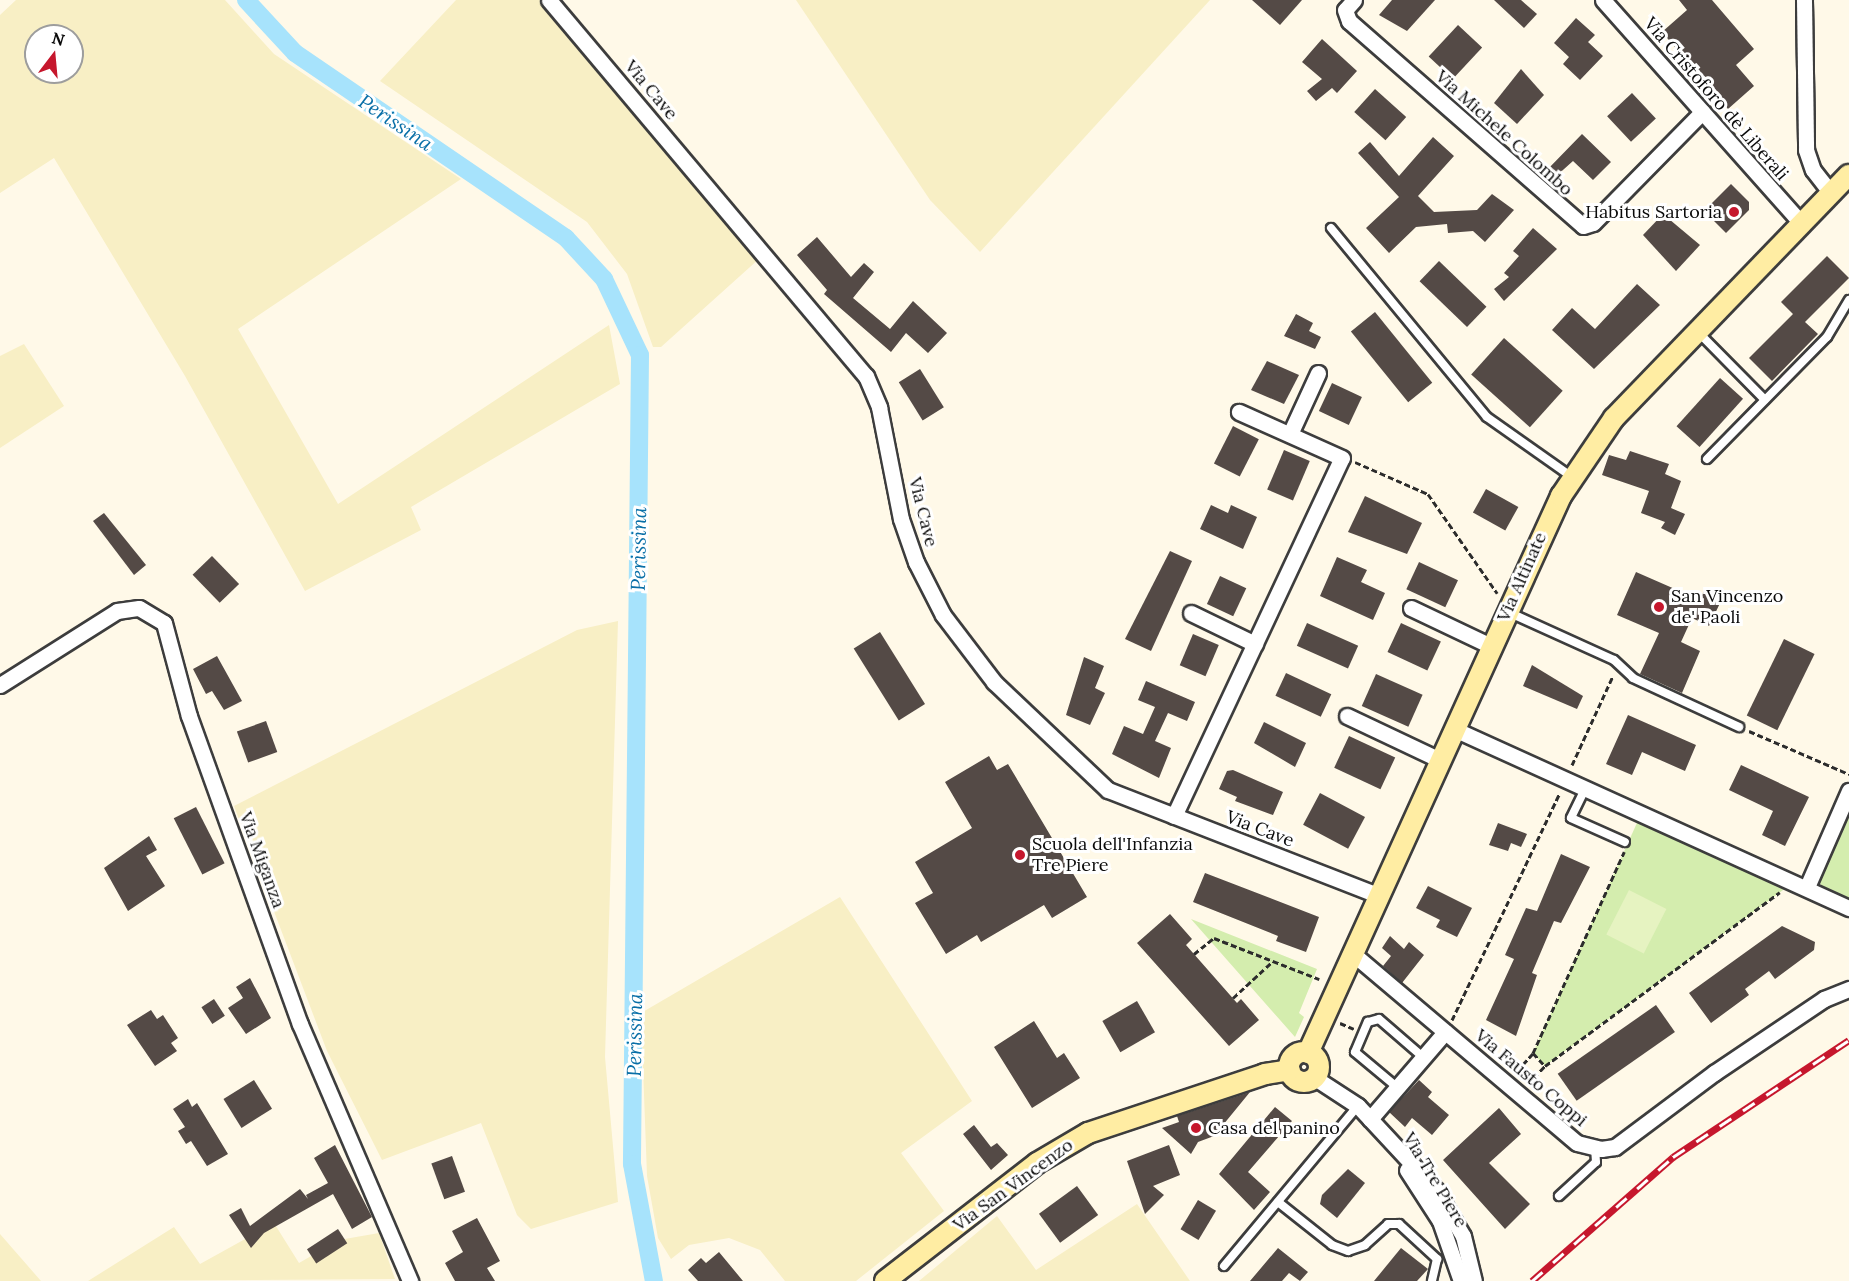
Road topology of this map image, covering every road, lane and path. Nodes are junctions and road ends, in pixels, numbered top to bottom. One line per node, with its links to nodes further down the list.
1 (549, 0): 35 (street, Via Cave)
2 (1354, 0): 5 (street, Via Michele Colombo)
3 (1602, 0): 5 (street, Via Cristoforo dè Liberali)
4 (1804, 0): 7 (street)
5 (1702, 112): 8 (street, Via Cristoforo dè Liberali)
6 (1849, 175): 7 (street, Via Altinate)
7 (1832, 193): 8 (street, Via Altinate)
8 (1802, 223): 11 (street, Via Altinate)
9 (1331, 228): 18 (lane)
10 (1849, 300): 13 (lane)
11 (1696, 331): 13 (lane); 18 (street, Via Altinate)
12 (1318, 373): 15 (street)
13 (1766, 400): 17 (lane)
14 (1239, 412): 15 (street)
15 (1290, 434): 16 (street)
16 (1342, 458): 19 (path); 22 (street)
17 (1707, 459)
18 (1572, 477): 19 (street, Via Altinate)
19 (1502, 603): 23 (street, Via Altinate); 24 (lane)
20 (1411, 608): 23 (street)
21 (1191, 613): 22 (street)
22 (1255, 644): 35 (street)
23 (1491, 646): 28 (street, Via Altinate)
24 (1619, 664): 27 (lane); 30 (path)
25 (0, 685): 63 (street, Via Miganza)
26 (1347, 716): 29 (street)
27 (1739, 727): 31 (path)
28 (1454, 729): 29 (street, Via Altinate); 33 (street)
29 (1440, 760): 38 (street, Via Altinate)
30 (1568, 774)
31 (1849, 774)
32 (1563, 787): 46 (path)
33 (1585, 789): 36 (lane); 37 (street)
34 (1849, 791): 37 (street)
35 (1174, 816): 38 (street, Via Cave)
36 (1626, 844): 48 (path)
37 (1801, 884): 39 (street); 50 (path)
38 (1378, 895): 40 (street, Via Altinate)
39 (1849, 908)
40 (1352, 953): 46 (street, Via Fausto Coppi); 47 (street, Via Altinate)
41 (1194, 954): 42 (path)
42 (1273, 961): 43 (path); 45 (path)
43 (1319, 979)
44 (1849, 989): 59 (street, Via Fausto Coppi)
45 (1233, 998)
46 (1445, 1032): 49 (street); 53 (street, Via Fausto Coppi)
47 (1308, 1053): 51 (street); 52 (street)
48 (1533, 1053): 50 (path); 53 (path)
49 (1424, 1058): 54 (street); 54 (lane)
50 (1545, 1066): 55 (path)
51 (1290, 1070): 52 (street); 64 (street, Via San Vincenzo)
52 (1315, 1078): 56 (street)
53 (1505, 1083): 55 (street, Via Fausto Coppi)
54 (1398, 1088): 57 (street)
55 (1518, 1094): 59 (street, Via Fausto Coppi)
56 (1359, 1106): 57 (street); 61 (lane)
57 (1370, 1119): 58 (street)
58 (1384, 1135): 66 (street, Via Tre Piere); 67 (street)
59 (1595, 1148): 60 (lane)
60 (1559, 1196)
61 (1278, 1202): 62 (lane); 65 (lane)
62 (1224, 1266)
63 (410, 1281)
64 (885, 1281)
65 (1432, 1281)
66 (1461, 1281)
67 (1474, 1281)

